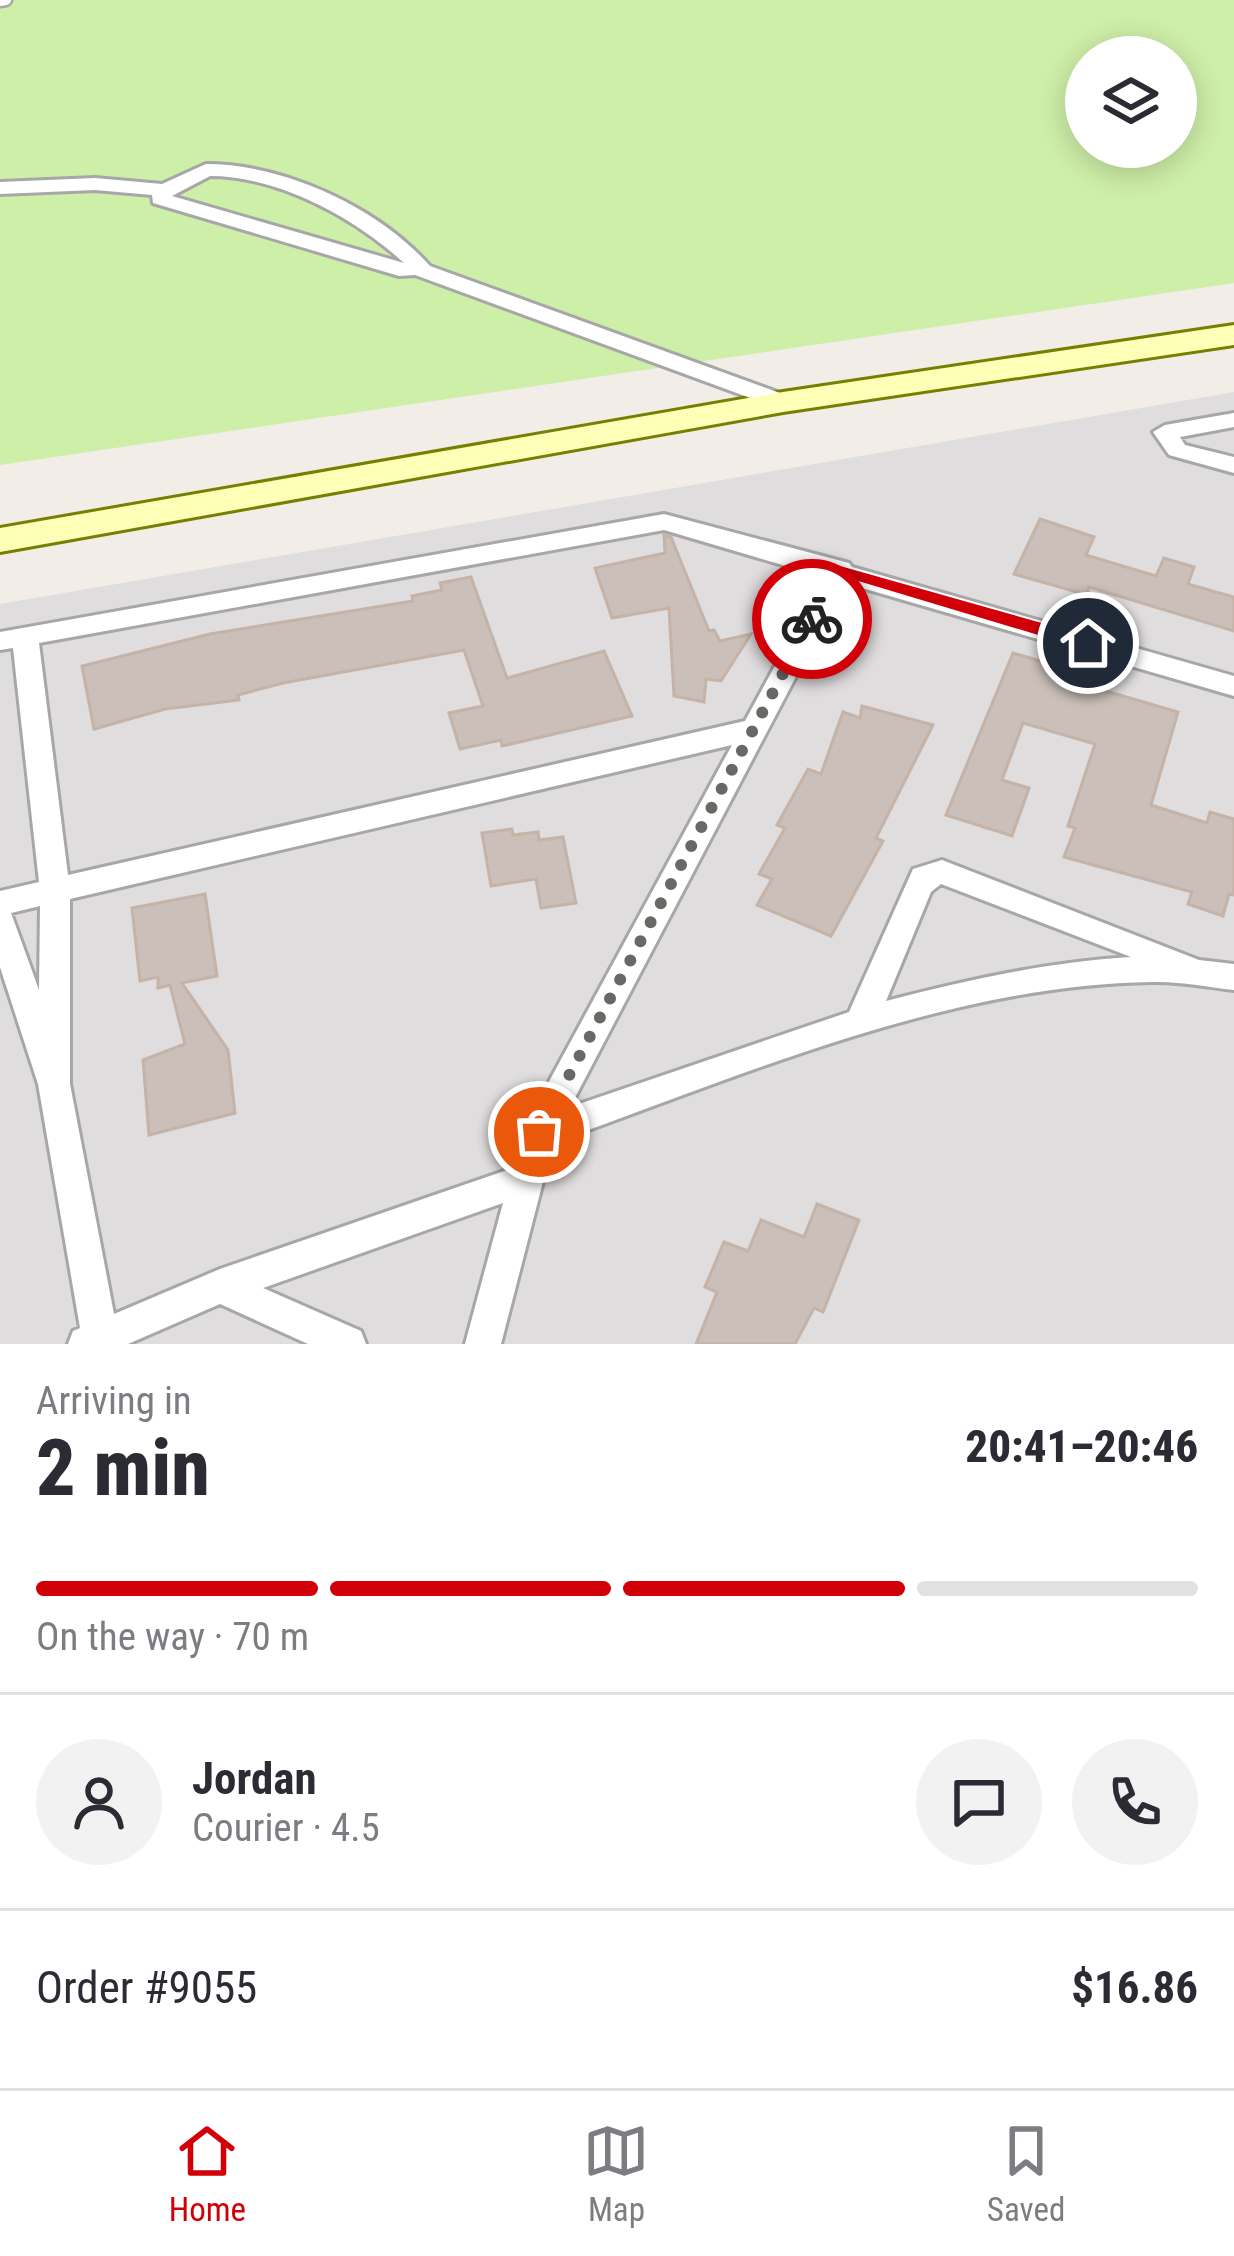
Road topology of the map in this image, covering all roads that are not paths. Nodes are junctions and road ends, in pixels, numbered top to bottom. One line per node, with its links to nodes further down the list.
1 (0, 188): 2 (street)
2 (165, 190): 3 (street); 4 (street)
3 (344, 211): 4 (street); 5 (street)
4 (292, 240): 5 (street)
5 (418, 269): 7 (street)
6 (1234, 335): 7 (street)
7 (783, 402): 10 (street)
8 (1234, 420): 9 (street)
9 (1234, 465)
10 (0, 540)
11 (840, 569): 12 (street); 13 (street); 14 (street)
12 (12, 638): 15 (street)
13 (1234, 686)
14 (752, 730): 15 (street); 21 (street)
15 (55, 890): 16 (street); 20 (street)
16 (0, 903)
17 (0, 920): 20 (street)
18 (1218, 974): 19 (street); 19 (street)
19 (860, 1024): 21 (street)
20 (54, 1084): 24 (street)
21 (539, 1132): 22 (street)
22 (529, 1178): 23 (street); 26 (street)
23 (220, 1286): 24 (street); 25 (street)
24 (93, 1341)
25 (348, 1344)
26 (483, 1344)

